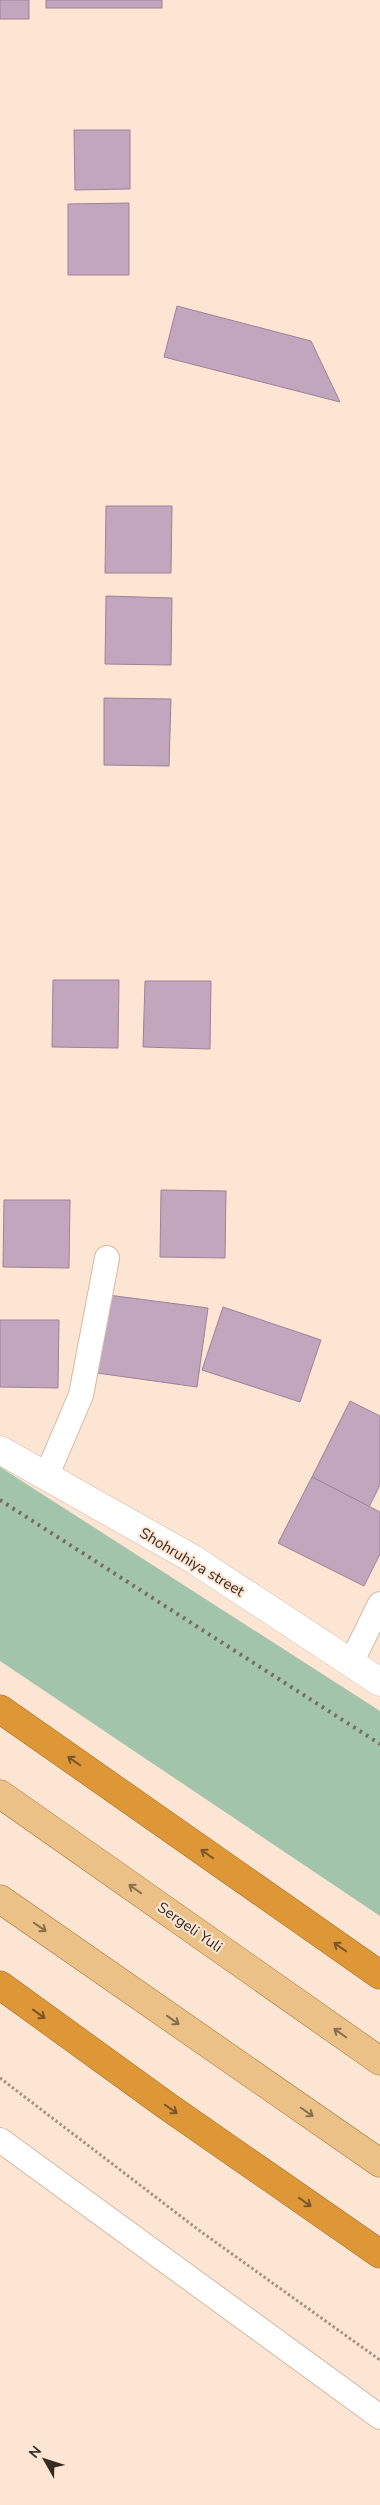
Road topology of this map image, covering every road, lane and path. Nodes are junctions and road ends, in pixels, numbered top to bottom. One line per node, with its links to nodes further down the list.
1 (107, 1258): 3 (lane)
2 (0, 1450): 3 (street, Shohruhiya street)
3 (46, 1477): 5 (street, Shohruhiya street)
4 (380, 1604): 5 (lane)
5 (351, 1663): 6 (street, Shohruhiya street)
6 (380, 1682)
7 (0, 1709): 10 (highway, one-way to 7)
8 (0, 1794): 12 (main road, Sergeli Yuli, one-way to 8)
9 (0, 1899): 15 (main road, one-way to 15)
10 (380, 1975)
11 (0, 1985): 16 (highway, one-way to 16)
12 (380, 2060)
13 (0, 2078): 17 (path)
14 (0, 2140): 18 (lane)
15 (380, 2163)
16 (380, 2254)
17 (380, 2360)
18 (380, 2417)

